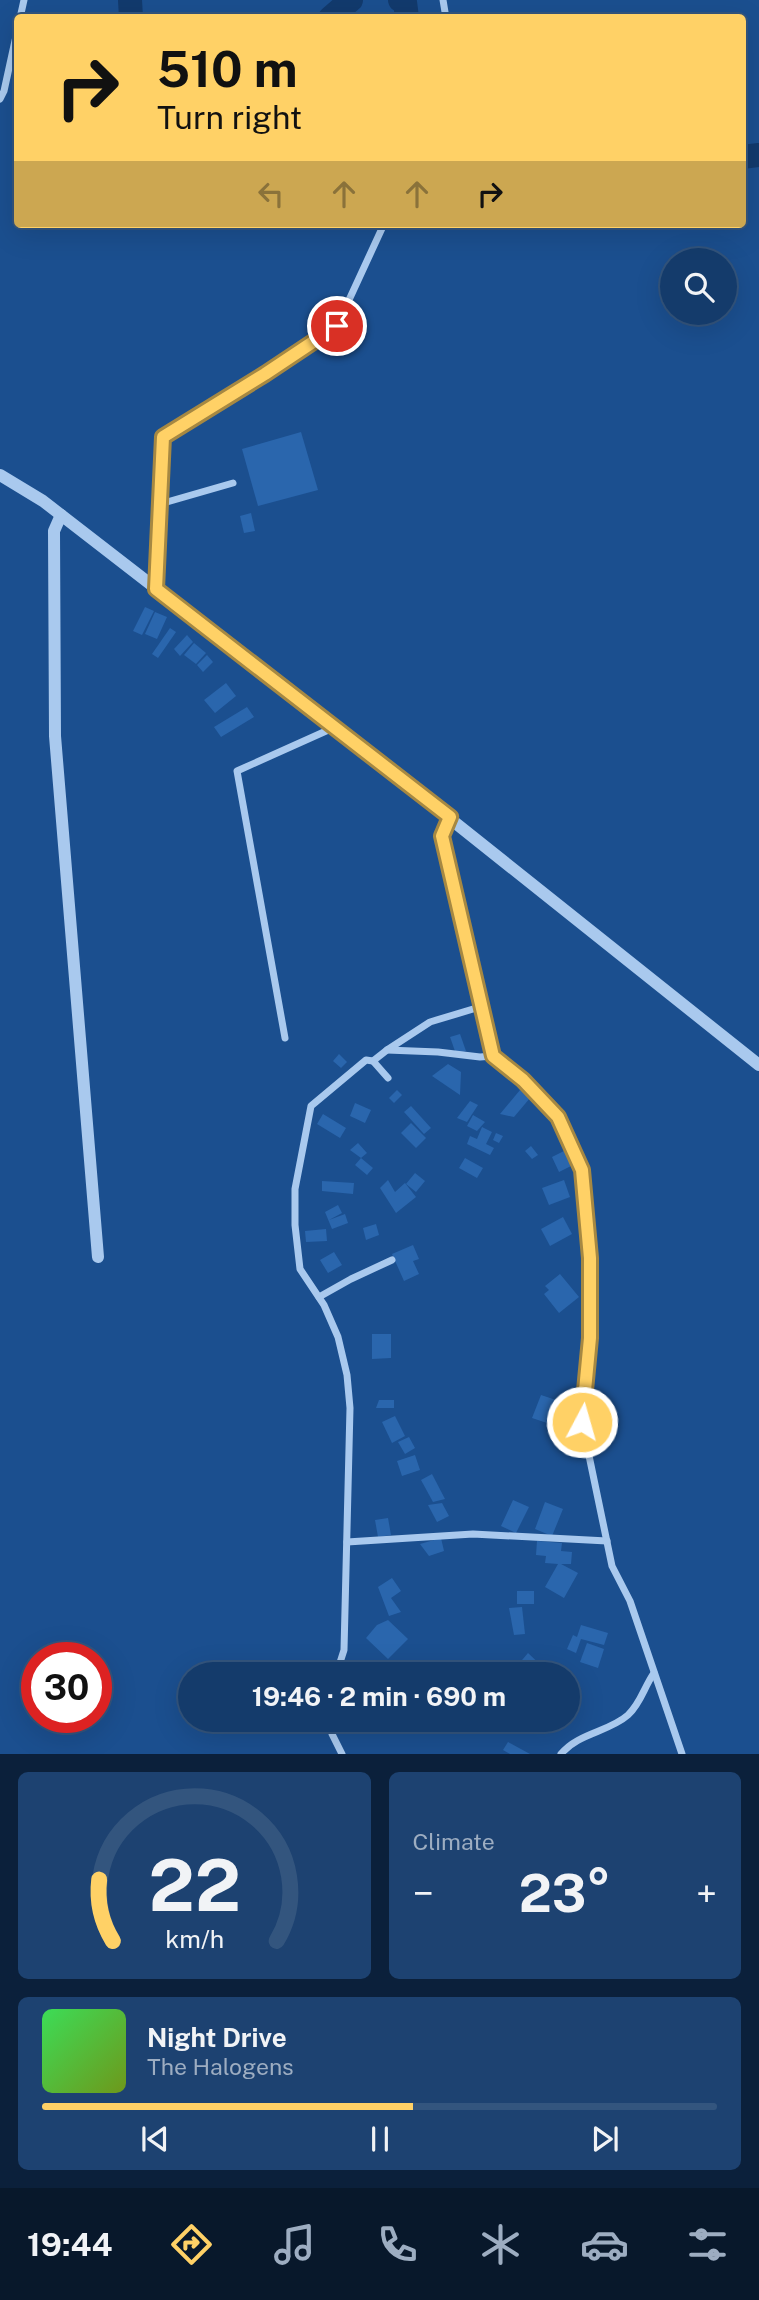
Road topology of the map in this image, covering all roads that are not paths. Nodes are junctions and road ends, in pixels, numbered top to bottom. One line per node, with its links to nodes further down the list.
1 (14, 46): 2 (street)
2 (0, 99)
3 (382, 228): 6 (street)
4 (0, 475): 7 (street)
5 (233, 483): 6 (street)
6 (160, 504): 8 (street)
7 (61, 515): 8 (street); 18 (street)
8 (156, 589): 9 (street)
9 (335, 727): 10 (street); 12 (street)
10 (450, 817): 11 (street); 16 (street)
11 (483, 1006): 13 (street); 14 (street)
12 (285, 1038)
13 (387, 1051): 14 (street); 15 (street)
14 (493, 1056): 21 (street)
15 (373, 1061): 17 (street); 20 (street)
16 (759, 1065)
17 (388, 1078)
18 (98, 1257)
19 (392, 1261): 20 (street)
20 (319, 1297): 22 (street)
21 (607, 1541): 22 (street); 24 (street)
22 (347, 1542): 23 (street)
23 (340, 1662)
24 (654, 1673): 27 (street); 28 (street)
25 (332, 1732): 26 (street)
26 (342, 1754)
27 (561, 1754)
28 (682, 1754)

